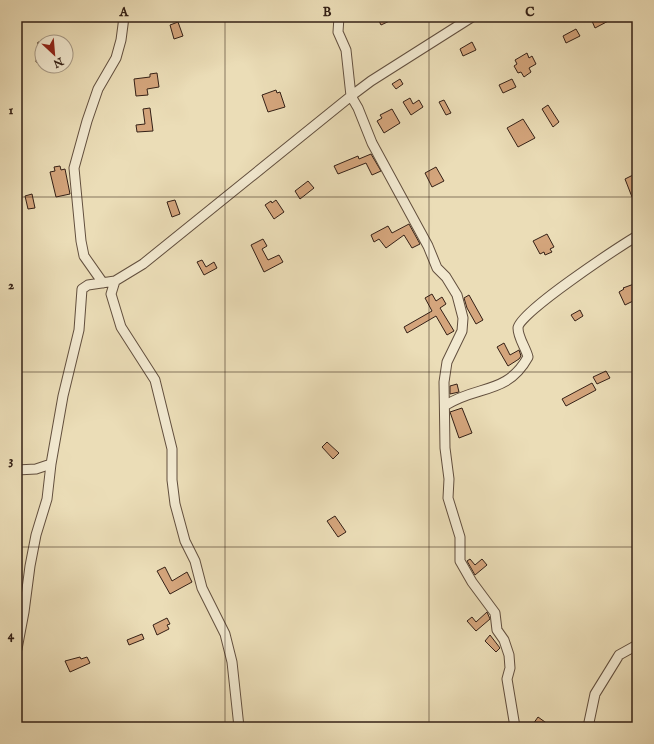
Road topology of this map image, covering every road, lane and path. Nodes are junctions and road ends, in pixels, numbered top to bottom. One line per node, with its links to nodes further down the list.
1 (124, 17): 7 (street)
2 (339, 17): 4 (street)
3 (472, 17): 4 (street)
4 (351, 96): 6 (street); 8 (street)
5 (637, 236): 8 (street)
6 (115, 282): 7 (street); 13 (street)
7 (104, 283): 9 (street)
8 (446, 406): 14 (street)
9 (51, 464): 10 (street); 12 (street)
10 (17, 470)
11 (637, 646): 15 (street)
12 (17, 649)
13 (239, 727)
14 (515, 727)
15 (588, 727)

